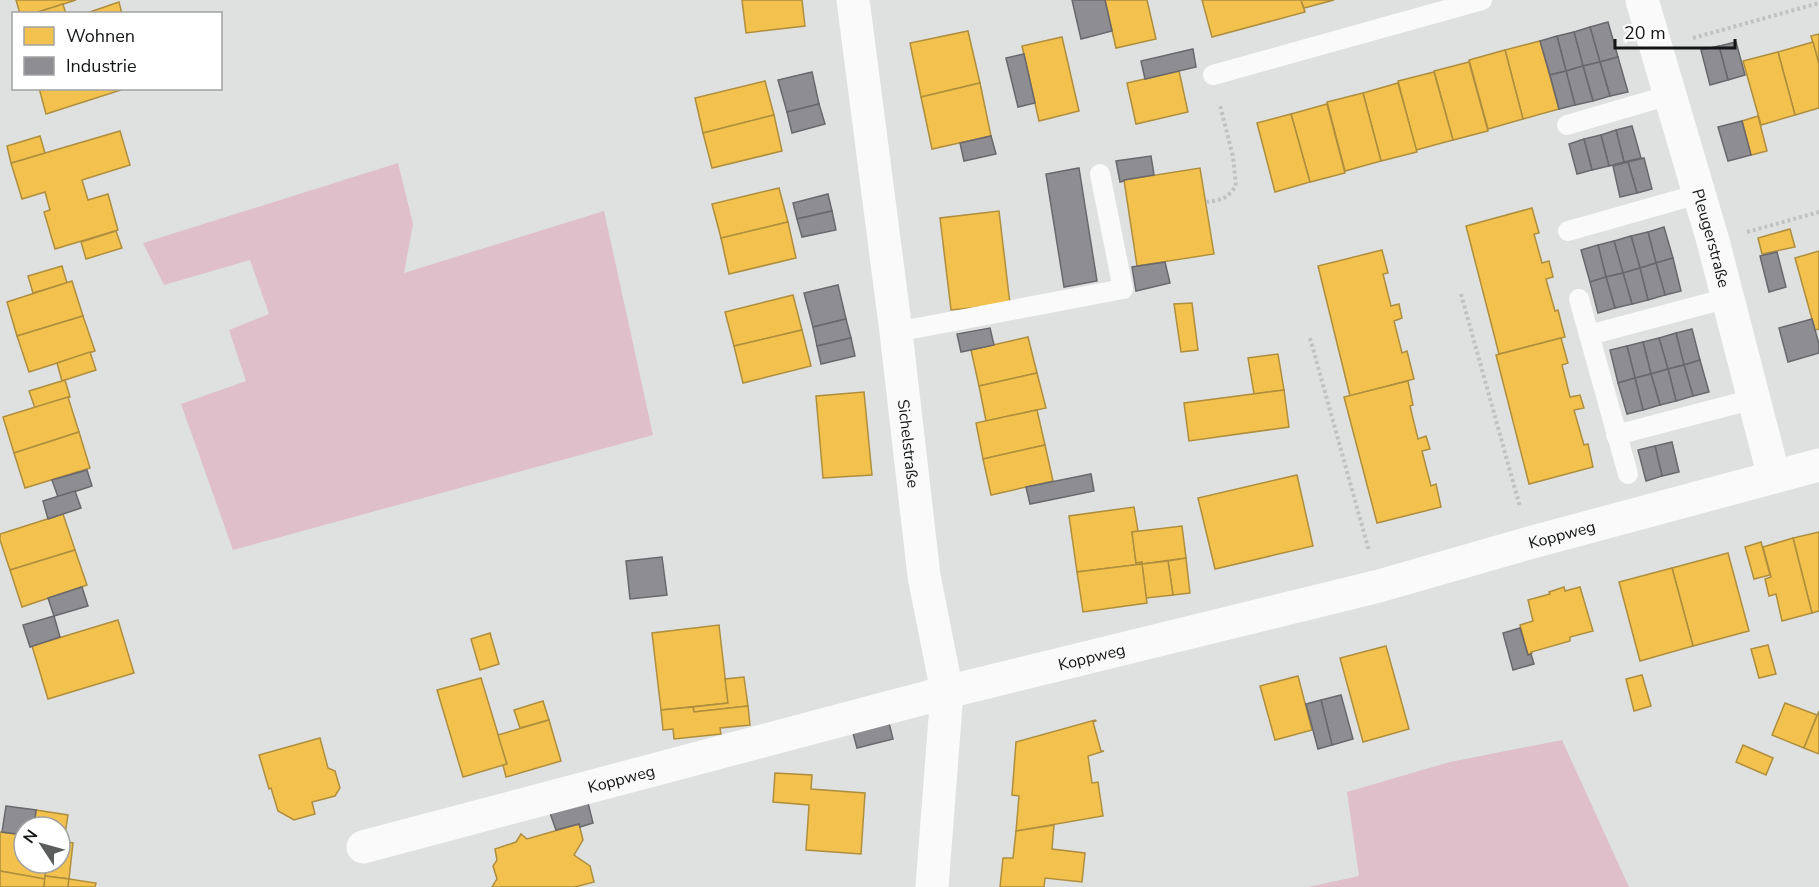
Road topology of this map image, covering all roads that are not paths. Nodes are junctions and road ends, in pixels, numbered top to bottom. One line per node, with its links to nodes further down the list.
1 (853, 0): 12 (street, Sichelstraße)
2 (1482, 0): 4 (lane)
3 (1642, 0): 5 (street, Pleugerstraße)
4 (1213, 75)
5 (1671, 95): 6 (lane); 8 (street, Pleugerstraße)
6 (1568, 125)
7 (1100, 174): 12 (lane)
8 (1699, 194): 9 (lane); 11 (street, Pleugerstraße)
9 (1568, 231)
10 (1579, 298): 13 (lane)
11 (1728, 298): 13 (lane); 14 (street, Pleugerstraße)
12 (896, 332): 19 (street, Sichelstraße)
13 (1589, 335): 15 (lane)
14 (1754, 399): 15 (lane); 18 (street, Pleugerstraße)
15 (1616, 435): 17 (lane)
16 (1819, 465): 18 (street, Koppweg)
17 (1628, 474)
18 (1774, 477): 19 (street, Koppweg)
19 (947, 692): 20 (street, Koppweg); 21 (street, Sichelstraße)
20 (363, 847)
21 (932, 887)

